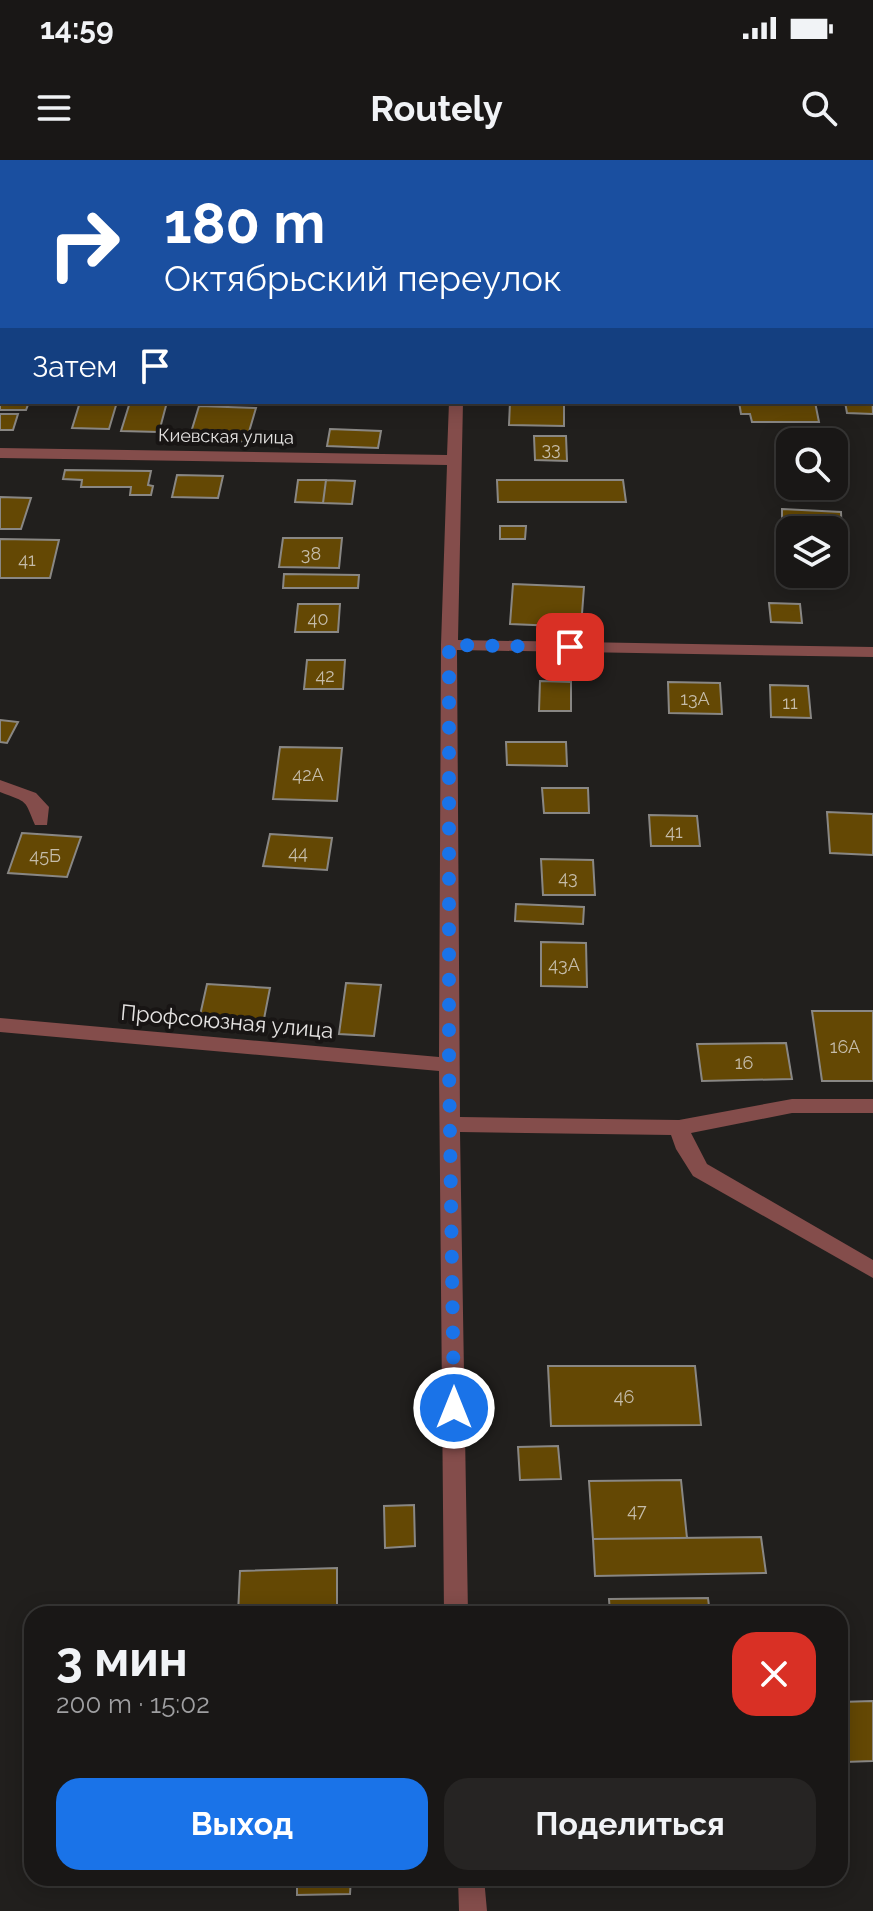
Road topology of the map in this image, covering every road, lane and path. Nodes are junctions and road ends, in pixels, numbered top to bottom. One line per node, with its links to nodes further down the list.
1 (456, 404): 3 (street)
2 (0, 453): 3 (street, Киевская улица)
3 (452, 460): 4 (street)
4 (449, 645): 5 (street); 9 (street)
5 (873, 652)
6 (0, 786): 7 (street)
7 (41, 821)
8 (0, 1025): 9 (street, Профсоюзная улица)
9 (449, 1065): 11 (street)
10 (873, 1106): 12 (street)
11 (451, 1124): 12 (street); 14 (street)
12 (679, 1128): 13 (street)
13 (873, 1270)
14 (456, 1606)
15 (471, 1886): 16 (street)
16 (473, 1911)

